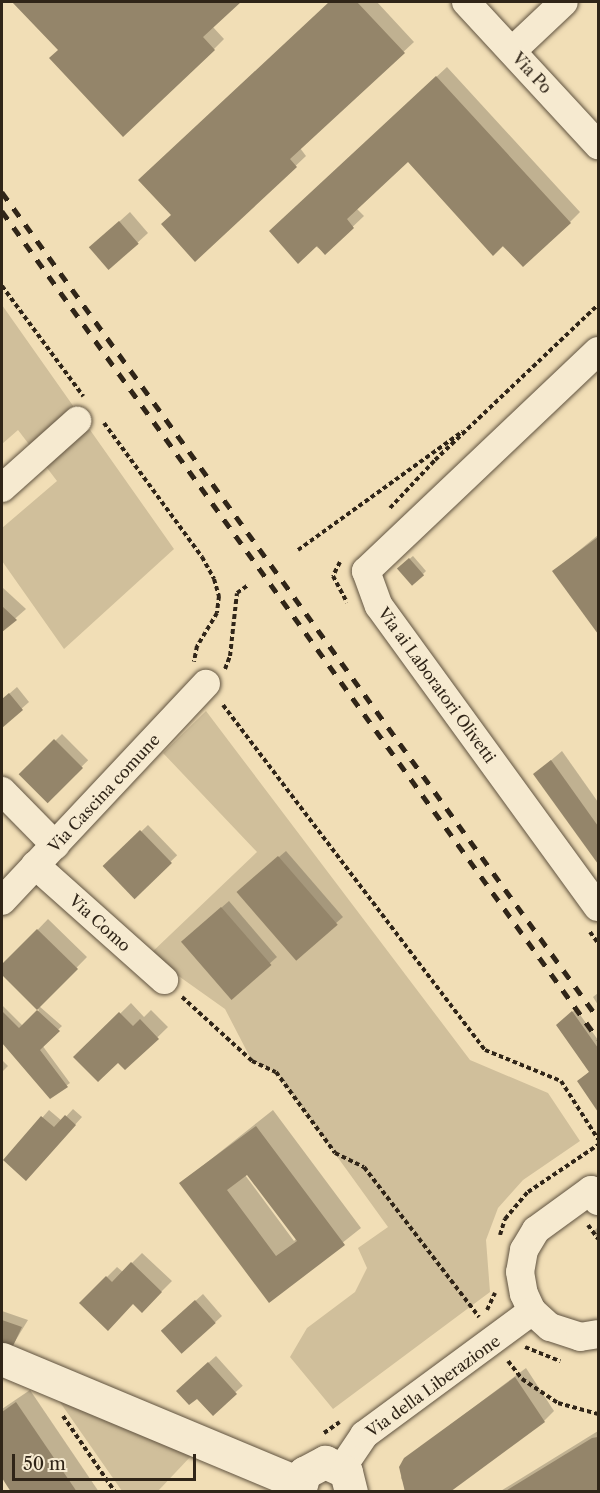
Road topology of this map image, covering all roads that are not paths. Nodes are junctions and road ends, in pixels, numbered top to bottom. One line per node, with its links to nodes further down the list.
1 (466, 2): 3 (street, Via Po)
2 (564, 2): 3 (street)
3 (512, 51): 4 (street, Via Po)
4 (598, 145)
5 (598, 351): 13 (street, Via ai Laboratori Olivetti)
6 (87, 412): 7 (street)
7 (2, 488)
8 (206, 684): 10 (street, Via Cascina comune)
9 (2, 791): 10 (street)
10 (55, 844): 11 (street, Via Cascina comune)
11 (36, 865): 12 (street, Via Cascina comune); 14 (street, Via Como)
12 (2, 902)
13 (592, 916)
14 (164, 980)
15 (598, 1201): 16 (street)
16 (532, 1311): 17 (street); 19 (street, Via della Liberazione)
17 (598, 1334)
18 (2, 1359): 20 (street)
19 (346, 1480): 20 (street)
20 (299, 1487)

